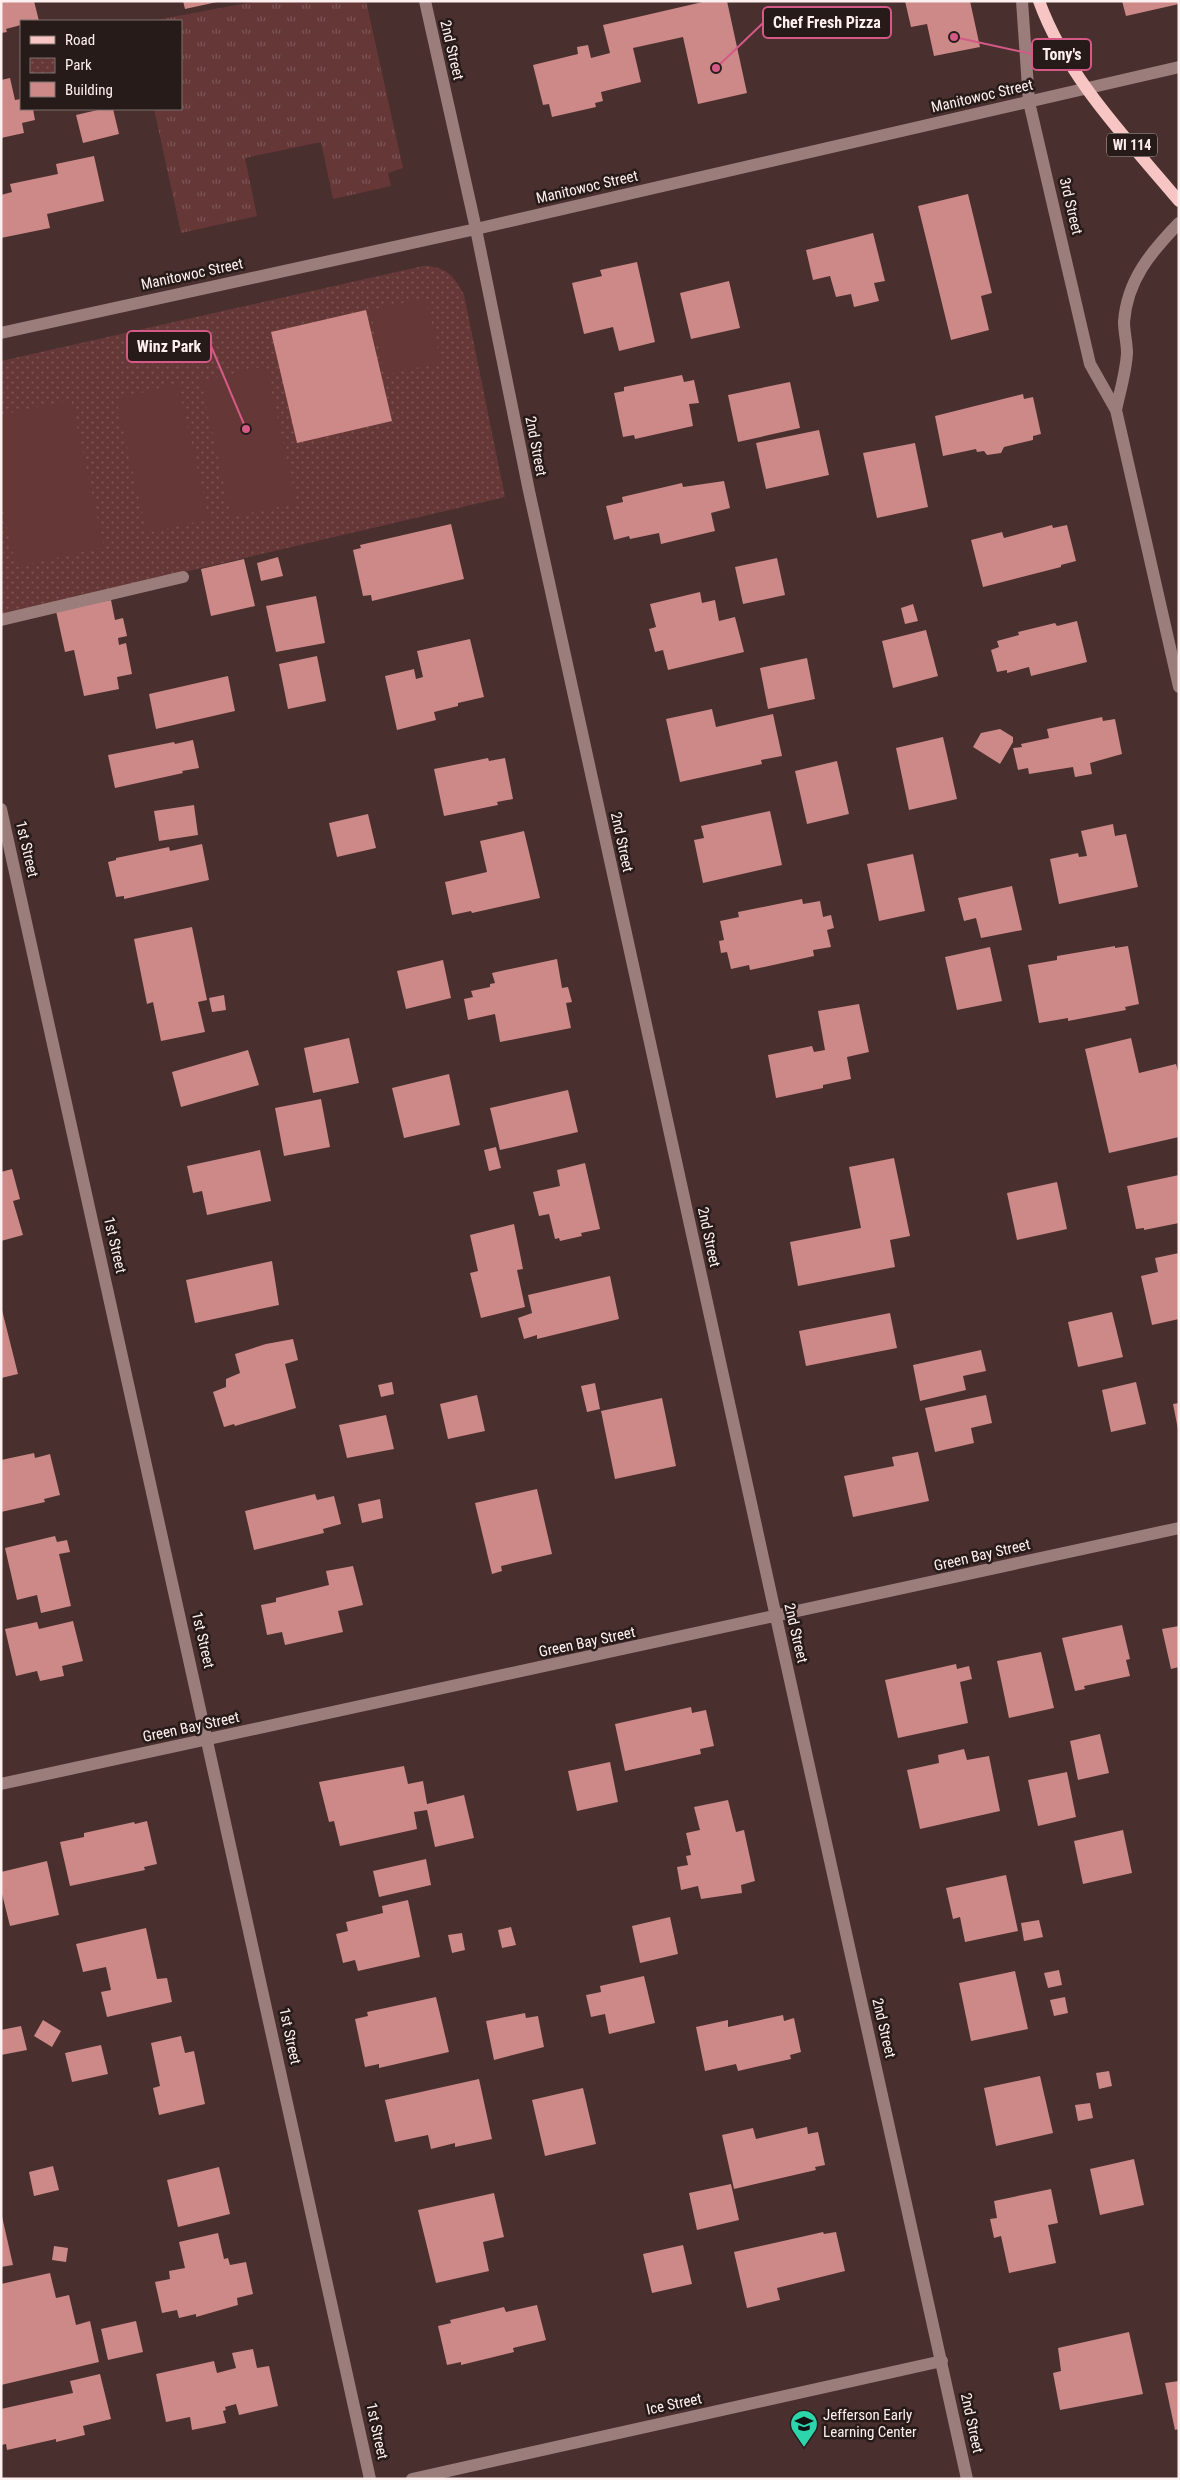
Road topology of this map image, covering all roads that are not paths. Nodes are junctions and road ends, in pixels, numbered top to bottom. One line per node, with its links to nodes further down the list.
1 (425, 1): 9 (street, 2nd Street)
2 (1022, 1): 6 (street, 3rd Street)
3 (1039, 1): 5 (main road, WI 114)
4 (1179, 67): 5 (street, Manitowoc Street)
5 (1086, 88): 6 (street, Manitowoc Street); 7 (main road, WI 114)
6 (1029, 102): 9 (street, Manitowoc Street); 11 (street, 3rd Street)
7 (1179, 201)
8 (1179, 223): 11 (street, 3rd Street)
9 (476, 229): 10 (street, Manitowoc Street); 17 (street, 2nd Street)
10 (1, 333)
11 (1116, 410): 14 (street, 3rd Street)
12 (183, 577): 13 (street)
13 (1, 620)
14 (1179, 687)
15 (1, 809): 18 (street, 1st Street)
16 (1179, 1528): 17 (street, Green Bay Street)
17 (776, 1617): 18 (street, Green Bay Street); 20 (street, 2nd Street)
18 (208, 1740): 19 (street, Green Bay Street); 21 (street, 1st Street)
19 (1, 1784)
20 (942, 2361): 22 (street, Ice Street); 23 (street, 2nd Street)
21 (370, 2479)
22 (412, 2479)
23 (968, 2479)

